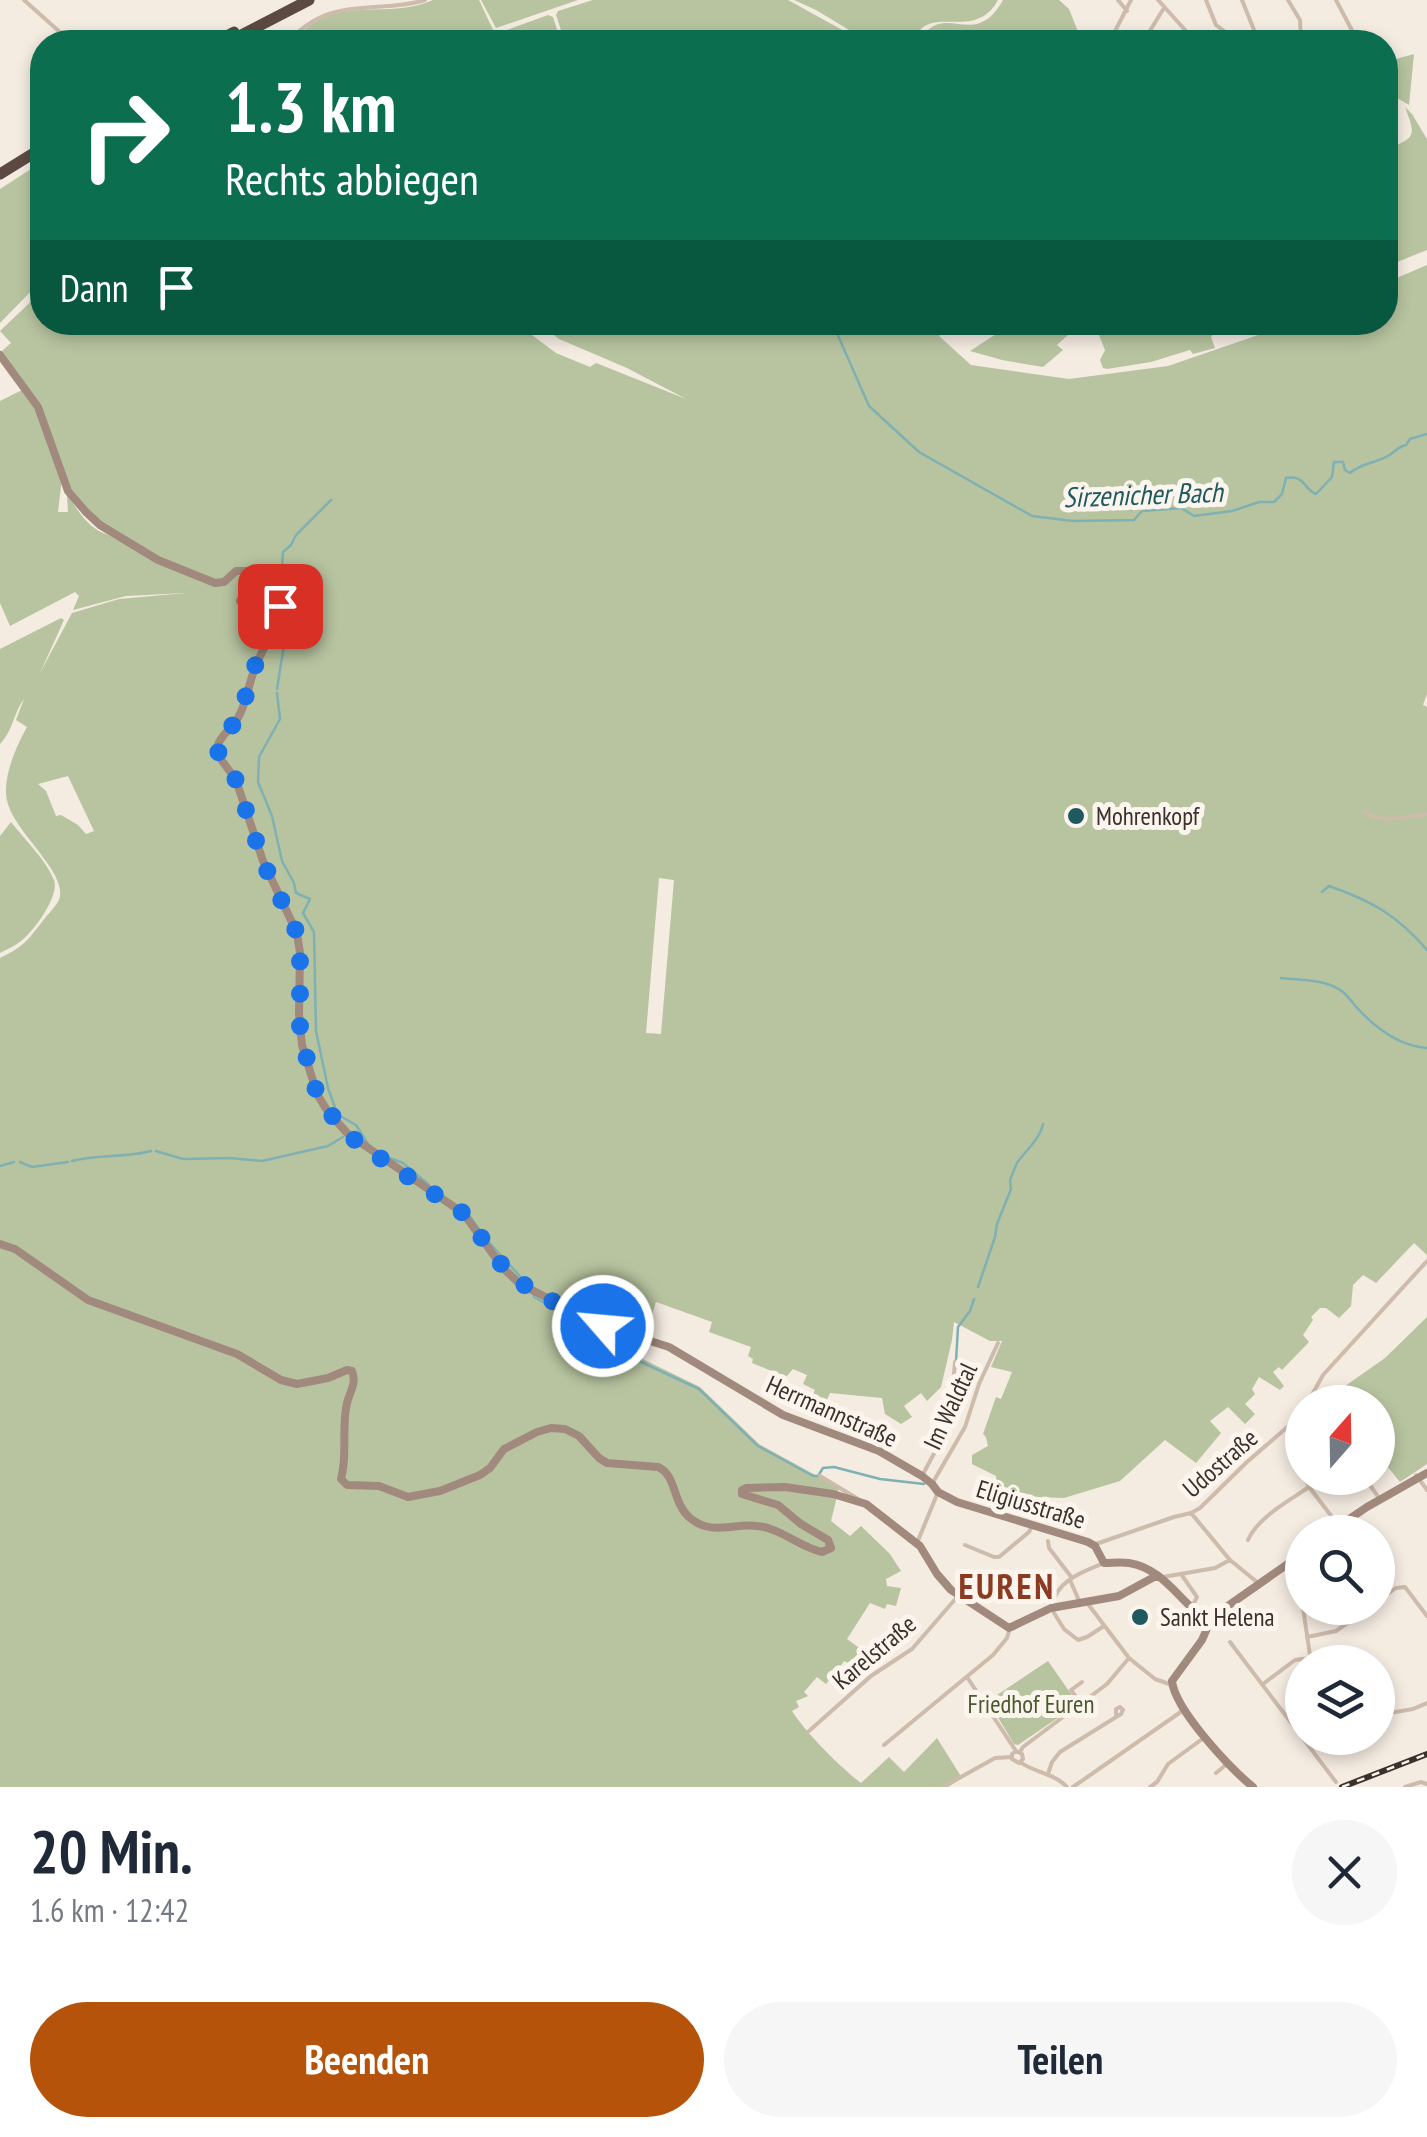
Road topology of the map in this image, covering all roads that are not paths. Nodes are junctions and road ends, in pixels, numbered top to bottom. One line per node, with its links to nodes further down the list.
1 (24, 0): 14 (street)
2 (295, 0): 15 (highway)
3 (309, 0): 16 (highway)
4 (426, 0): 17 (street)
5 (1118, 0): 13 (street)
6 (1131, 0): 13 (street)
7 (1158, 0): 12 (street)
8 (1206, 0): 21 (street)
9 (1242, 0): 22 (street)
10 (1288, 0): 23 (street)
11 (1336, 0): 24 (street)
12 (1164, 8): 19 (street); 20 (street)
13 (1127, 11): 18 (street)
14 (58, 30)
15 (237, 30)
16 (251, 30)
17 (302, 30)
18 (1115, 30)
19 (1150, 30)
20 (1185, 30)
21 (1222, 30)
22 (1254, 30)
23 (1300, 30)
24 (1352, 30)
25 (30, 150): 27 (highway)
26 (30, 153): 28 (highway)
27 (0, 166)
28 (0, 174)
29 (0, 355): 42 (street, Herrmannstraße)
30 (1365, 812): 31 (street)
31 (1427, 814)
32 (0, 1244): 50 (street)
33 (1427, 1261): 34 (street)
34 (1420, 1271): 35 (street); 38 (street)
35 (1427, 1277)
36 (998, 1343): 44 (street, Im Waldtal)
37 (955, 1362): 42 (street)
38 (1317, 1385)
39 (1285, 1428): 51 (street, Udostraße)
40 (1427, 1470): 43 (street)
41 (820, 1476): 50 (street)
42 (922, 1476): 44 (street, Herrmannstraße)
43 (1417, 1477): 45 (street); 49 (street)
44 (935, 1488): 54 (street, Eligiusstraße); 57 (street, Im Waldtal)
45 (1427, 1490)
46 (1298, 1495): 55 (street)
47 (1315, 1495): 52 (street)
48 (1380, 1495): 49 (street)
49 (1383, 1498): 53 (street)
50 (866, 1504): 57 (street)
51 (1192, 1513): 59 (street, Udostraße); 60 (street)
52 (1331, 1515)
53 (1356, 1515)
54 (1032, 1526): 58 (street); 59 (street, Eligiusstraße)
55 (1248, 1540)
56 (1048, 1541): 65 (street)
57 (917, 1543): 68 (street)
58 (964, 1545)
59 (1093, 1545): 61 (street, Eligiusstraße)
60 (1230, 1560): 63 (street); 66 (street)
61 (1104, 1563): 64 (street); 65 (street)
62 (1285, 1567): 66 (street)
63 (1180, 1574): 64 (street); 70 (street)
64 (1156, 1576): 69 (street); 70 (street)
65 (1071, 1579): 69 (street); 71 (street)
66 (1259, 1584): 73 (street)
67 (1395, 1589): 72 (street)
68 (958, 1596): 77 (street); 92 (street, Karelstraße)
69 (1084, 1603): 71 (street); 76 (street)
70 (1192, 1607): 73 (street)
71 (1051, 1608): 76 (street); 77 (street)
72 (1427, 1616)
73 (1209, 1622): 86 (street)
74 (1306, 1625): 78 (street)
75 (1345, 1625): 78 (street)
76 (1104, 1626): 81 (street)
77 (1012, 1628): 83 (street)
78 (1307, 1637): 80 (street)
79 (1230, 1642): 85 (street)
80 (1308, 1645)
81 (1129, 1658): 86 (street); 88 (street)
82 (1285, 1668): 85 (street)
83 (967, 1678): 94 (street); 95 (street)
84 (1082, 1682): 88 (street)
85 (1263, 1684): 102 (street)
86 (1172, 1685): 89 (street)
87 (1427, 1703): 90 (street)
88 (1081, 1704): 95 (street)
89 (1183, 1706): 93 (street); 105 (street)
90 (1395, 1713)
91 (1116, 1716): 100 (street)
92 (808, 1730)
93 (1205, 1736): 98 (street); 101 (street)
94 (884, 1746)
95 (1018, 1752): 96 (street); 97 (street)
96 (1012, 1757): 97 (street); 104 (street)
97 (1020, 1762): 100 (street)
98 (1227, 1764): 99 (street); 108 (street)
99 (1216, 1773)
100 (1048, 1774): 105 (street)
101 (1157, 1782): 106 (street); 107 (street)
102 (1336, 1782)
103 (1427, 1784): 109 (street)
104 (942, 1787)
105 (1070, 1787)
106 (1150, 1787)
107 (1162, 1787)
108 (1252, 1787)
109 (1405, 1787)

